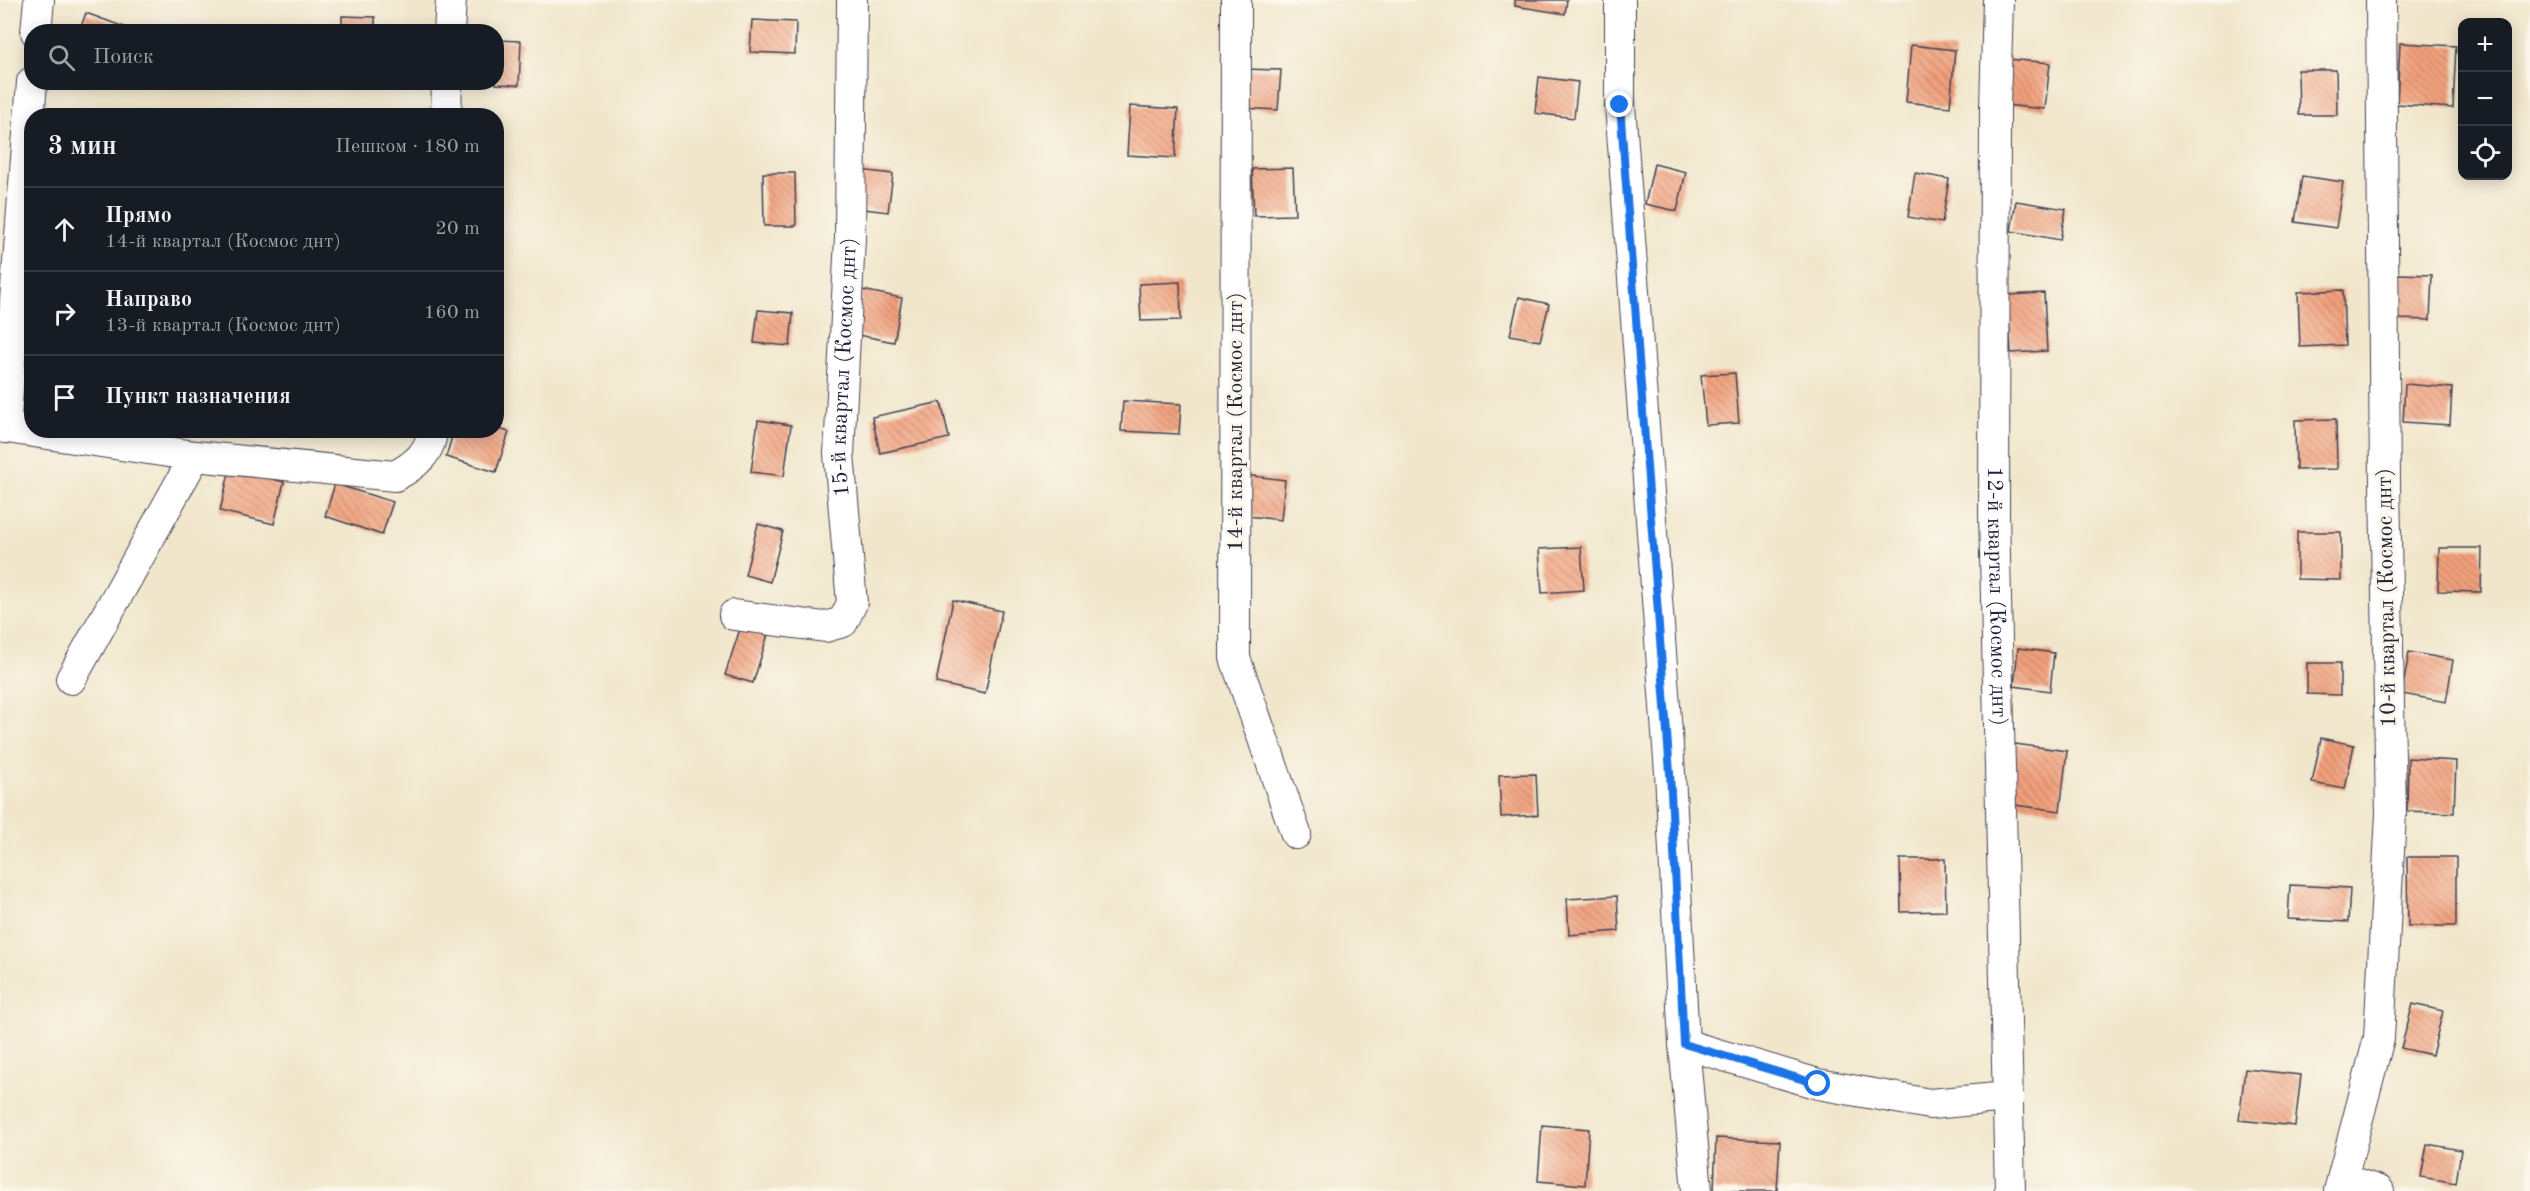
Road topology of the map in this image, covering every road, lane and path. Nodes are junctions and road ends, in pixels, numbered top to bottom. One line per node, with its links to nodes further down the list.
1 (39, 0): 8 (street)
2 (451, 0): 9 (street)
3 (852, 0): 20 (street, 15-й квартал (Космос днт))
4 (1236, 0): 22 (street, 14-й квартал (Космос днт))
5 (1620, 0): 23 (street)
6 (1998, 0): 24 (street, 12-й квартал (Космос днт))
7 (2381, 0): 25 (street, 10-й квартал (Космос днт))
8 (37, 24)
9 (450, 24)
10 (31, 90): 12 (street)
11 (447, 90): 13 (street)
12 (30, 108)
13 (446, 108)
14 (24, 174): 15 (street)
15 (2, 427): 16 (street)
16 (24, 430)
17 (75, 438): 19 (street)
18 (432, 438): 19 (street)
19 (195, 456): 21 (street)
20 (734, 615)
21 (71, 679)
22 (1296, 834)
23 (1684, 1044): 24 (street); 26 (street)
24 (2008, 1096): 27 (street, 12-й квартал (Космос днт))
25 (2341, 1185): 28 (street)
26 (1697, 1191)
27 (2010, 1191)
28 (2379, 1191)

